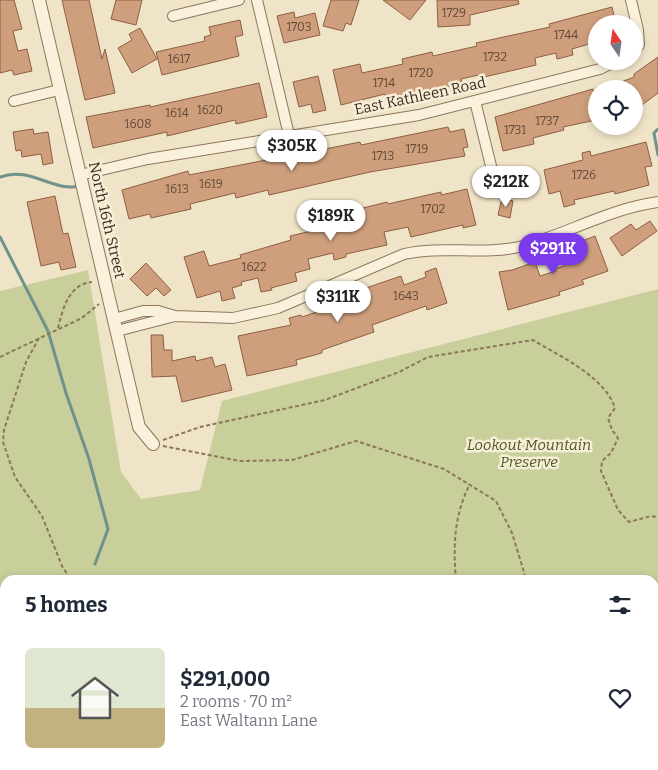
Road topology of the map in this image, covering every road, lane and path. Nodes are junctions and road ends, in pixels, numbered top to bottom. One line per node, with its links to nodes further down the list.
1 (39, 0): 8 (street, North 16th Street)
2 (239, 0): 6 (street)
3 (257, 0): 11 (street)
4 (631, 0): 5 (street)
5 (634, 15)
6 (173, 16)
7 (596, 70): 10 (street, East Kathleen Road)
8 (60, 90): 9 (street); 13 (street, North 16th Street)
9 (14, 101)
10 (475, 101): 11 (street, East Kathleen Road); 12 (street)
11 (289, 135): 13 (street, East Kathleen Road)
12 (491, 166)
13 (80, 175): 15 (street, North 16th Street)
14 (658, 202): 18 (street)
15 (105, 281): 16 (street, North 16th Street); 21 (path)
16 (110, 302): 19 (street, North 16th Street); 21 (path)
17 (129, 315): 18 (street); 19 (street); 20 (street)
18 (154, 316): 20 (street)
19 (115, 324): 20 (street); 26 (street, North 16th Street)
20 (132, 326)
21 (58, 328): 22 (path)
22 (39, 338): 23 (path); 25 (path)
23 (0, 357)
24 (0, 431): 25 (path)
25 (4, 433): 29 (path)
26 (153, 444): 27 (path); 28 (path)
27 (470, 484): 30 (path); 31 (path)
28 (658, 518)
29 (68, 575)
30 (456, 575)
31 (523, 575)

